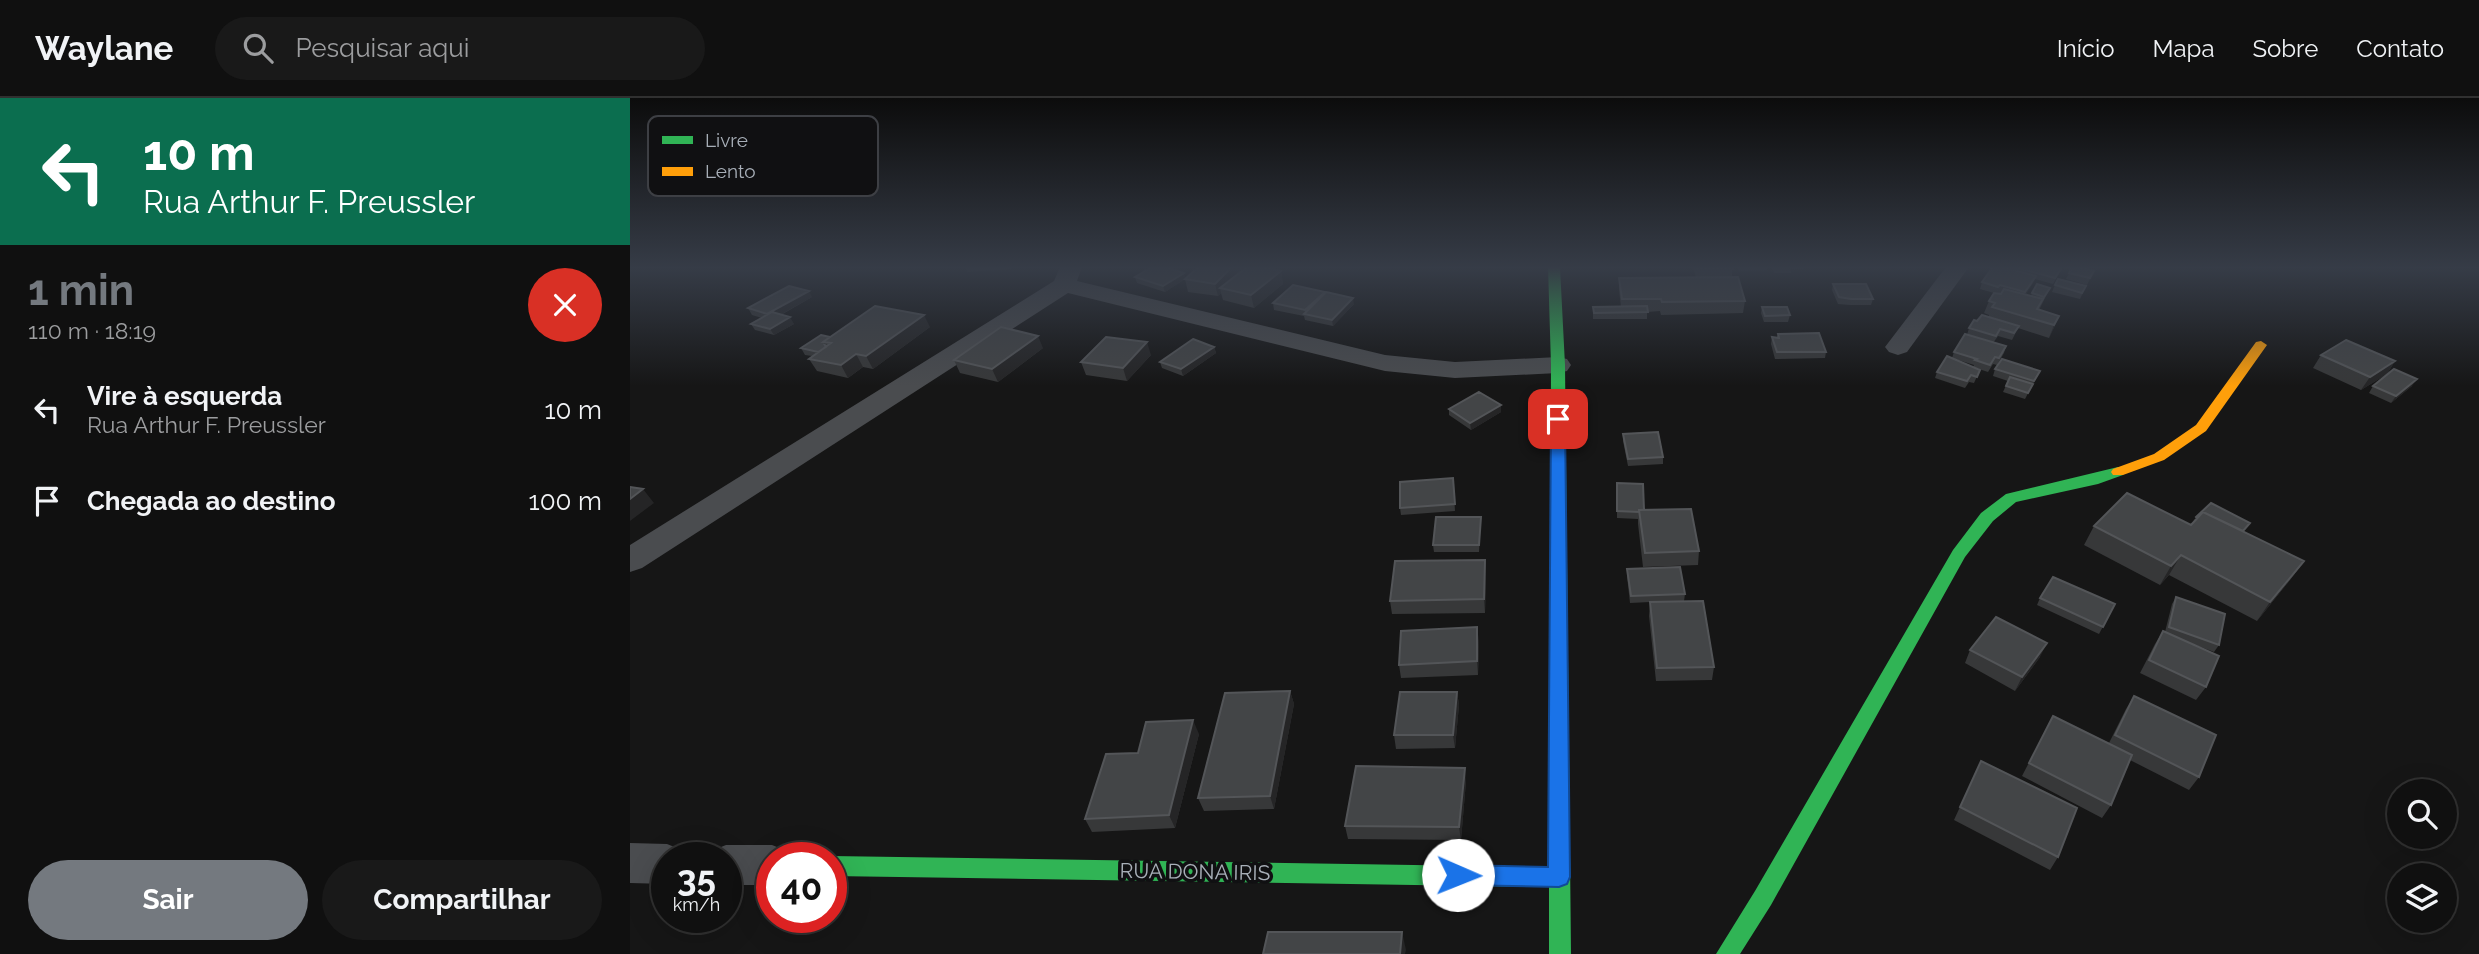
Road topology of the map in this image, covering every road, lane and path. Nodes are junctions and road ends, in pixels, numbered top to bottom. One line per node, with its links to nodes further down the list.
1 (1020, 307): 8 (street)
2 (1181, 307): 7 (street)
3 (1556, 307): 7 (street)
4 (1928, 307): 6 (street)
5 (2261, 345): 14 (street)
6 (1898, 347)
7 (1558, 365): 12 (street)
8 (630, 560)
9 (630, 863): 10 (street)
10 (651, 864)
11 (847, 866): 12 (street, RUA DONA IRIS)
12 (1559, 877): 13 (street)
13 (1560, 954)
14 (1727, 954)

